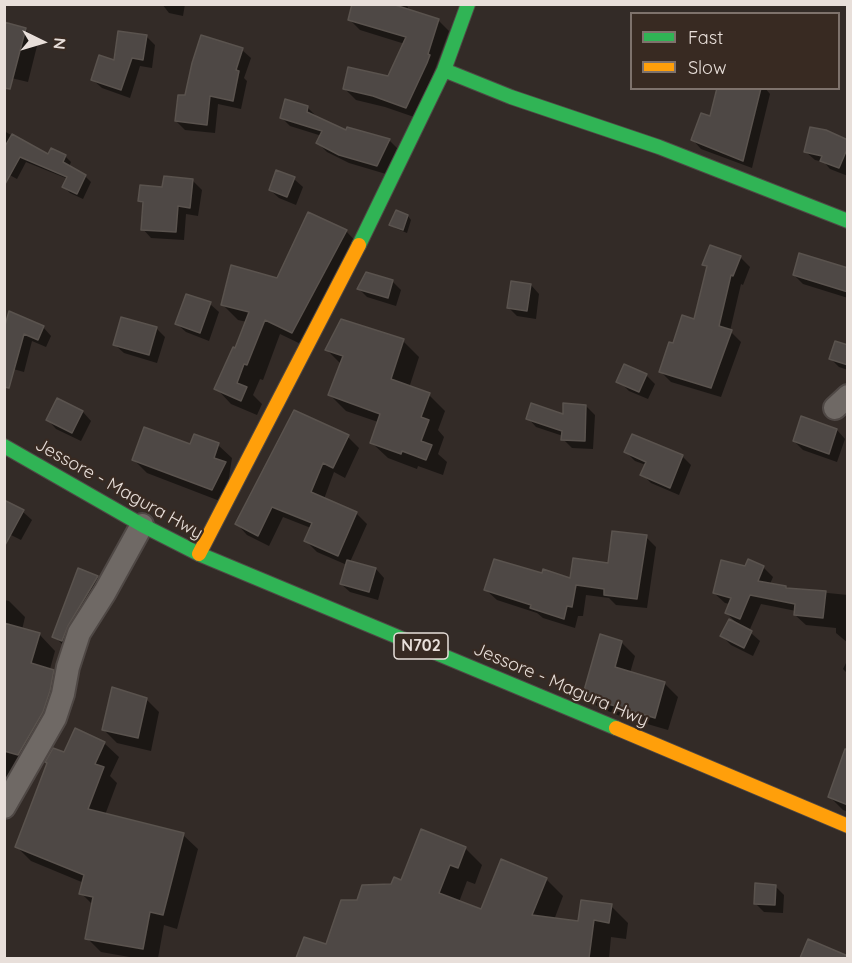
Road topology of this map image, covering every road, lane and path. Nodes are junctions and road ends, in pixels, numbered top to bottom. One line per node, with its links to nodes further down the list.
1 (468, 4): 2 (main road)
2 (444, 69): 3 (main road); 6 (main road)
3 (848, 221)
4 (4, 446): 5 (main road, Jessore - Magura Hwy / N702)
5 (142, 525): 6 (main road, Jessore - Magura Hwy / N702); 7 (street)
6 (199, 554): 8 (main road, Jessore - Magura Hwy / N702)
7 (4, 807)
8 (848, 826)

